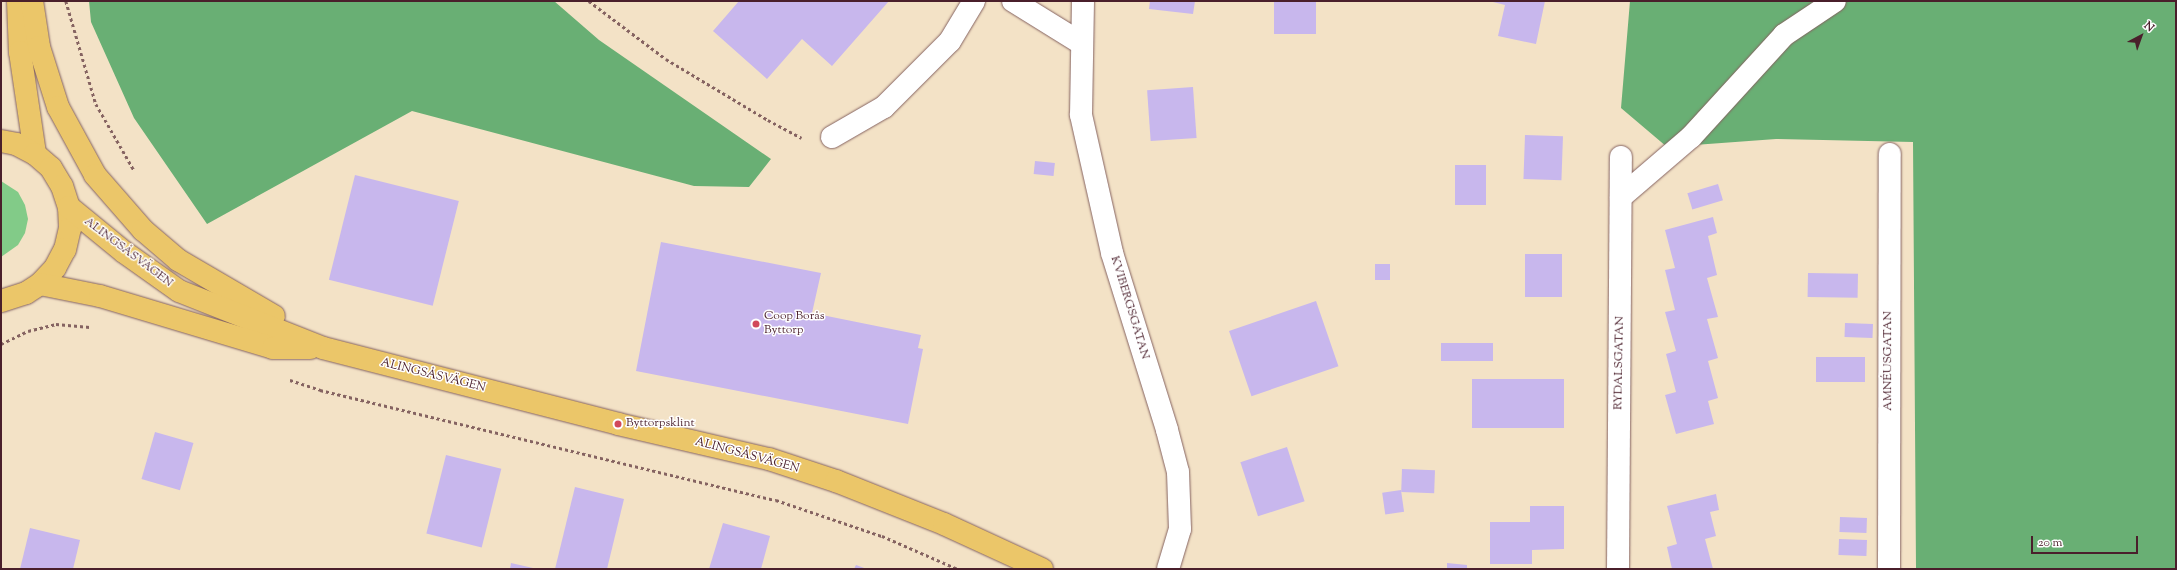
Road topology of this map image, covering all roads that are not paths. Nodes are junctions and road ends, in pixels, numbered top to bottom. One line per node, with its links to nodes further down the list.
1 (18, 1): 10 (main road)
2 (32, 1): 17 (main road, ALINGSÅSVÄGEN)
3 (974, 1): 8 (street)
4 (1013, 1): 7 (street)
5 (1083, 1): 7 (street, KVIBERGSGATAN)
6 (1836, 1): 13 (street)
7 (1081, 43): 19 (street, KVIBERGSGATAN)
8 (832, 137)
9 (1, 141): 10 (main road)
10 (35, 154): 14 (main road)
11 (1890, 154): 21 (street, AMNÉUSGATAN)
12 (1621, 157): 13 (street, RYDALSGATAN)
13 (1621, 197): 20 (street, RYDALSGATAN)
14 (69, 207): 15 (main road); 17 (main road, ALINGSÅSVÄGEN)
15 (40, 284): 16 (main road); 17 (main road, ALINGSÅSVÄGEN)
16 (4, 302)
17 (324, 348): 18 (main road, ALINGSÅSVÄGEN)
18 (1042, 569)
19 (1168, 569)
20 (1618, 569)
21 (1889, 569)

